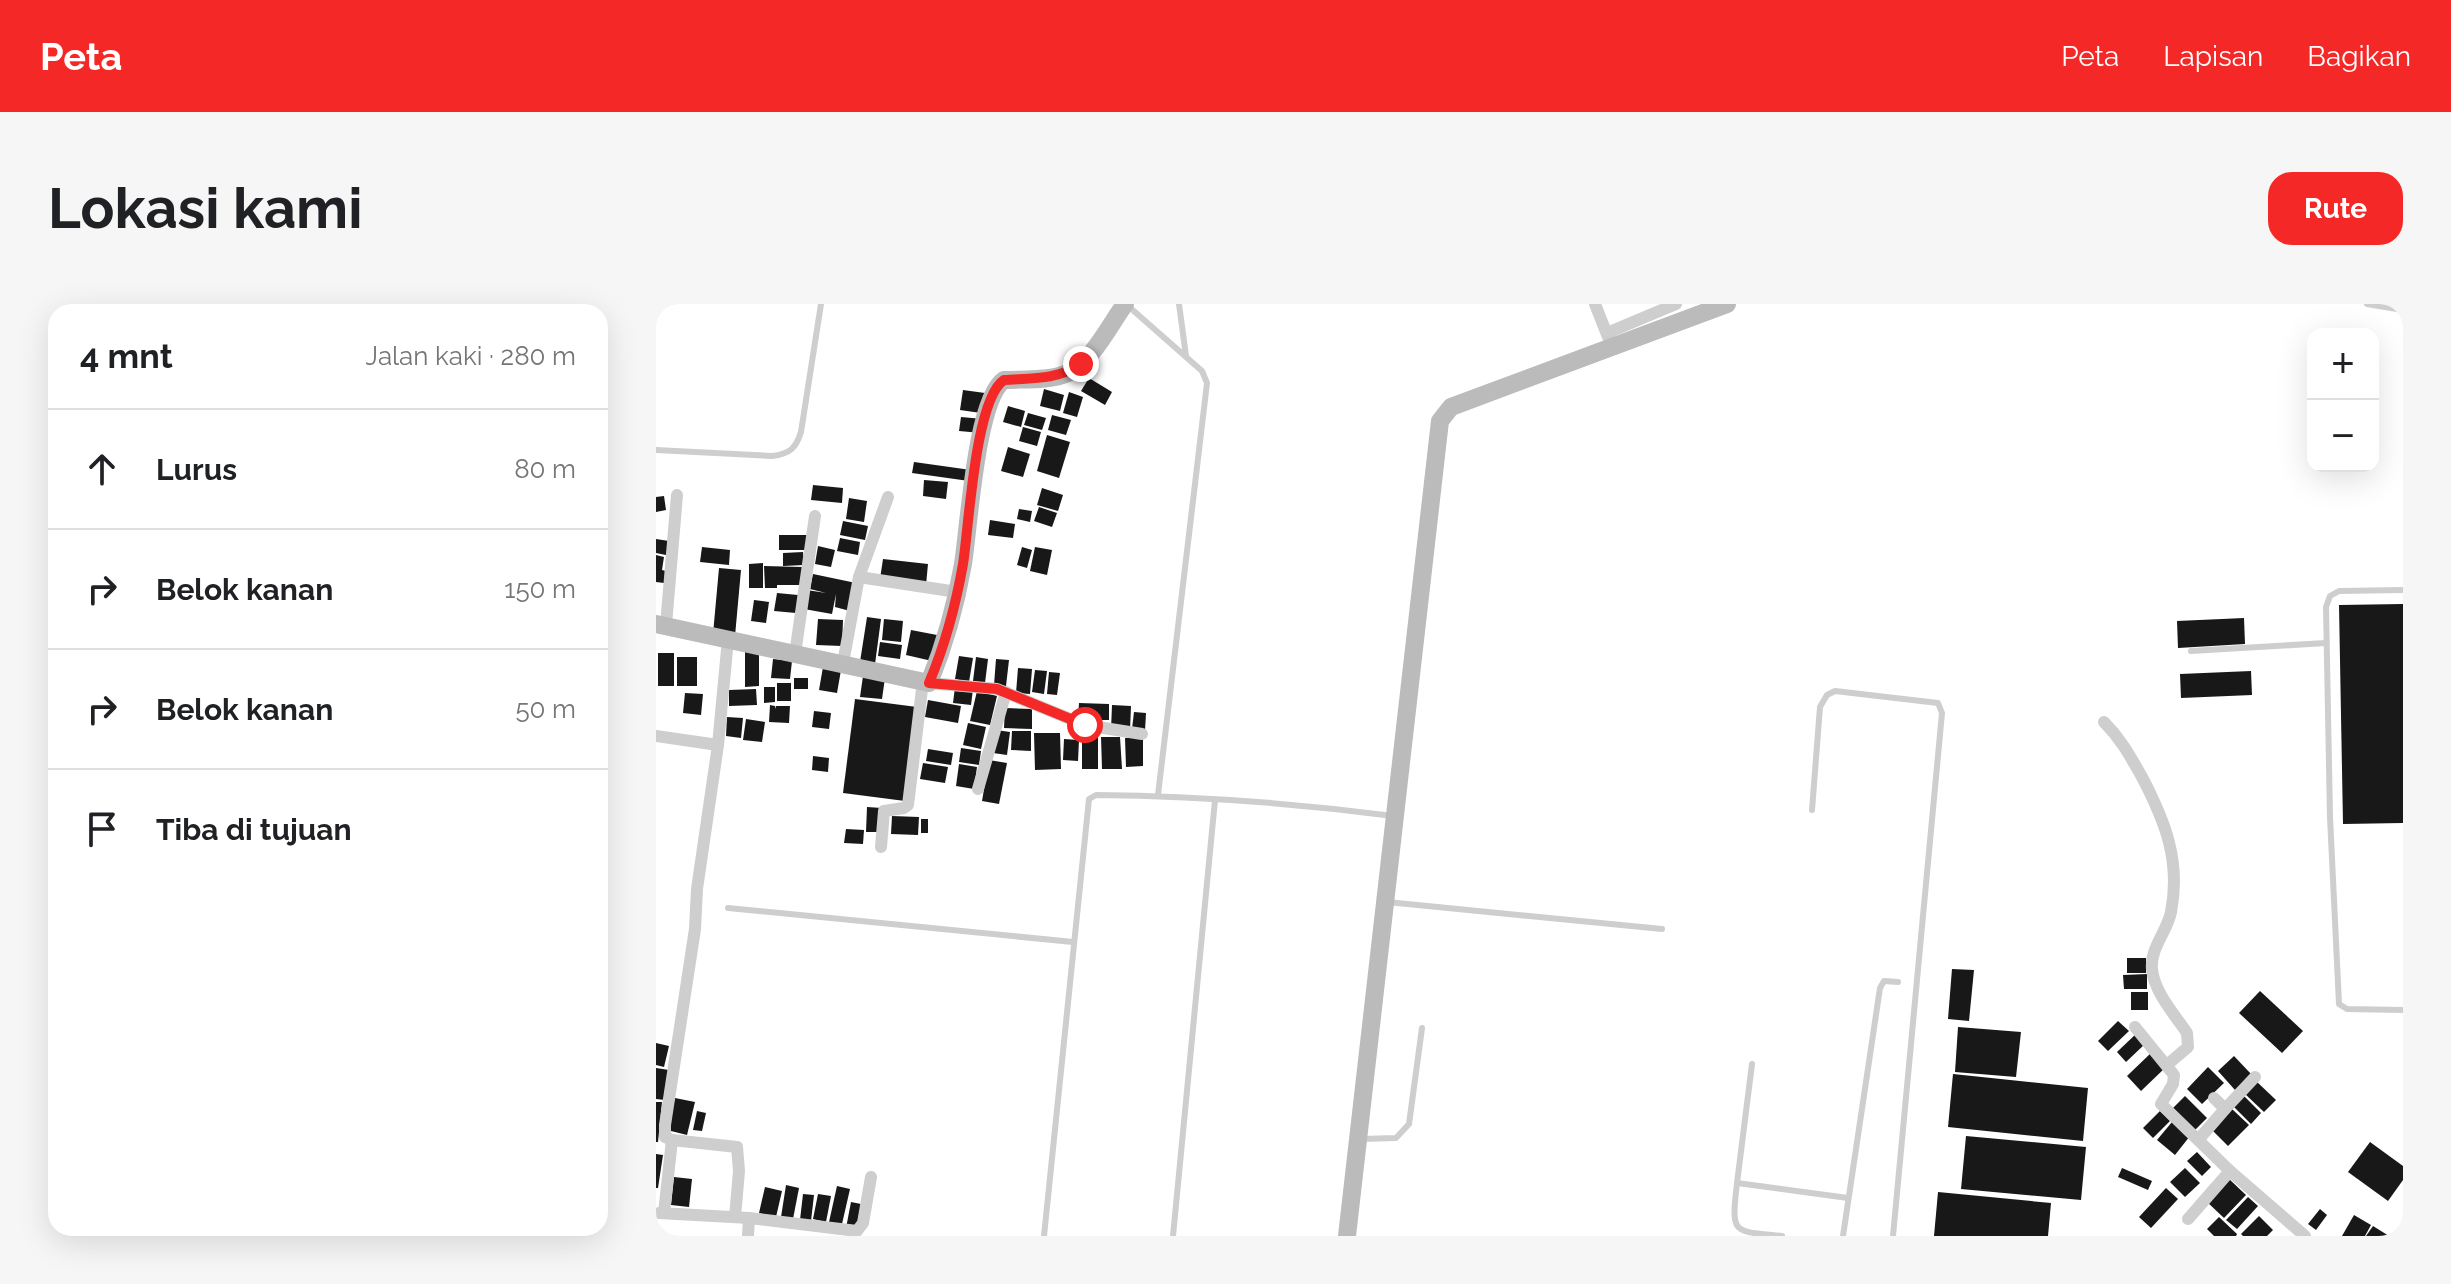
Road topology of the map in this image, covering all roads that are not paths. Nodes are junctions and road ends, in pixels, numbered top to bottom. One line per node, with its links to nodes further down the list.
1 (821, 304): 11 (lane)
2 (1126, 304): 10 (lane); 17 (street)
3 (1179, 304): 10 (lane)
4 (1595, 304): 9 (street)
5 (1676, 304): 9 (street)
6 (1727, 304): 9 (street)
7 (2367, 304): 8 (lane)
8 (2403, 310)
9 (1610, 341): 34 (street)
10 (1186, 356): 31 (lane)
11 (656, 450)
12 (677, 495): 18 (street)
13 (888, 497): 15 (street)
14 (815, 516): 22 (street)
15 (859, 577): 17 (street); 23 (street)
16 (2403, 590): 20 (lane)
17 (957, 592): 24 (street)
18 (661, 625): 19 (street)
19 (728, 639): 22 (street); 29 (street)
20 (2326, 643): 21 (lane); 41 (lane)
21 (2191, 651)
22 (795, 654): 23 (street)
23 (843, 663): 24 (street)
24 (926, 682): 25 (street); 35 (street)
25 (1006, 692): 27 (street); 30 (street)
26 (2104, 722): 45 (street)
27 (1142, 734)
28 (656, 736): 29 (street)
29 (718, 745): 51 (street)
30 (978, 789)
31 (1158, 795): 32 (lane); 39 (lane)
32 (1215, 800): 34 (lane); 63 (lane)
33 (1812, 810): 67 (lane)
34 (1396, 816): 36 (street)
35 (881, 847)
36 (1387, 902): 38 (lane); 49 (street)
37 (728, 908): 39 (lane)
38 (1662, 929)
39 (1073, 942): 62 (lane)
40 (1898, 982): 56 (lane)
41 (2403, 1010)
42 (2135, 1027): 45 (street)
43 (1422, 1028): 49 (lane)
44 (1752, 1064): 55 (lane)
45 (2168, 1064): 50 (street)
46 (2255, 1077): 48 (street)
47 (2214, 1098): 48 (street)
48 (2225, 1109): 50 (street)
49 (1358, 1139): 64 (street)
50 (2199, 1139): 53 (street)
51 (672, 1143): 52 (street); 57 (street); 58 (street)
52 (656, 1144)
53 (2230, 1171): 60 (street); 68 (street)
54 (871, 1177): 59 (street)
55 (1737, 1183): 56 (lane); 65 (lane)
56 (1848, 1198): 66 (lane)
57 (660, 1213): 58 (street)
58 (735, 1217): 59 (street)
59 (749, 1218): 61 (street)
60 (2188, 1219)
61 (748, 1236)
62 (1044, 1236)
63 (1173, 1236)
64 (1347, 1236)
65 (1782, 1236)
66 (1843, 1236)
67 (1893, 1236)
68 (2305, 1236)

